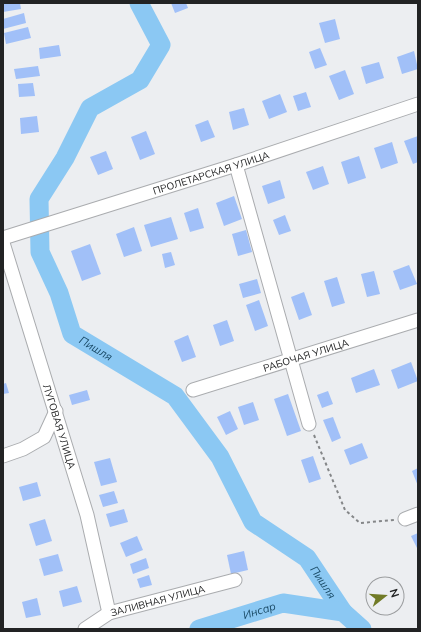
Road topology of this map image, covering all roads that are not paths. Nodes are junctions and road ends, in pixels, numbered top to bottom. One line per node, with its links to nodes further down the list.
1 (418, 104): 2 (street, ПРОЛЕТАРСКАЯ УЛИЦА)
2 (236, 165): 3 (street, ПРОЛЕТАРСКАЯ УЛИЦА); 6 (street)
3 (3, 238)
4 (3, 243): 8 (street, ЛУГОВАЯ УЛИЦА)
5 (418, 320): 6 (street, РАБОЧАЯ УЛИЦА)
6 (291, 360): 7 (street, РАБОЧАЯ УЛИЦА); 9 (street)
7 (193, 390)
8 (56, 411): 10 (street); 14 (street, ЛУГОВАЯ УЛИЦА)
9 (309, 424)
10 (3, 456)
11 (418, 514): 12 (street)
12 (405, 519)
13 (235, 580): 14 (street, ЗАЛИВНАЯ УЛИЦА)
14 (109, 613): 15 (street, ЗАЛИВНАЯ УЛИЦА)
15 (85, 629)

